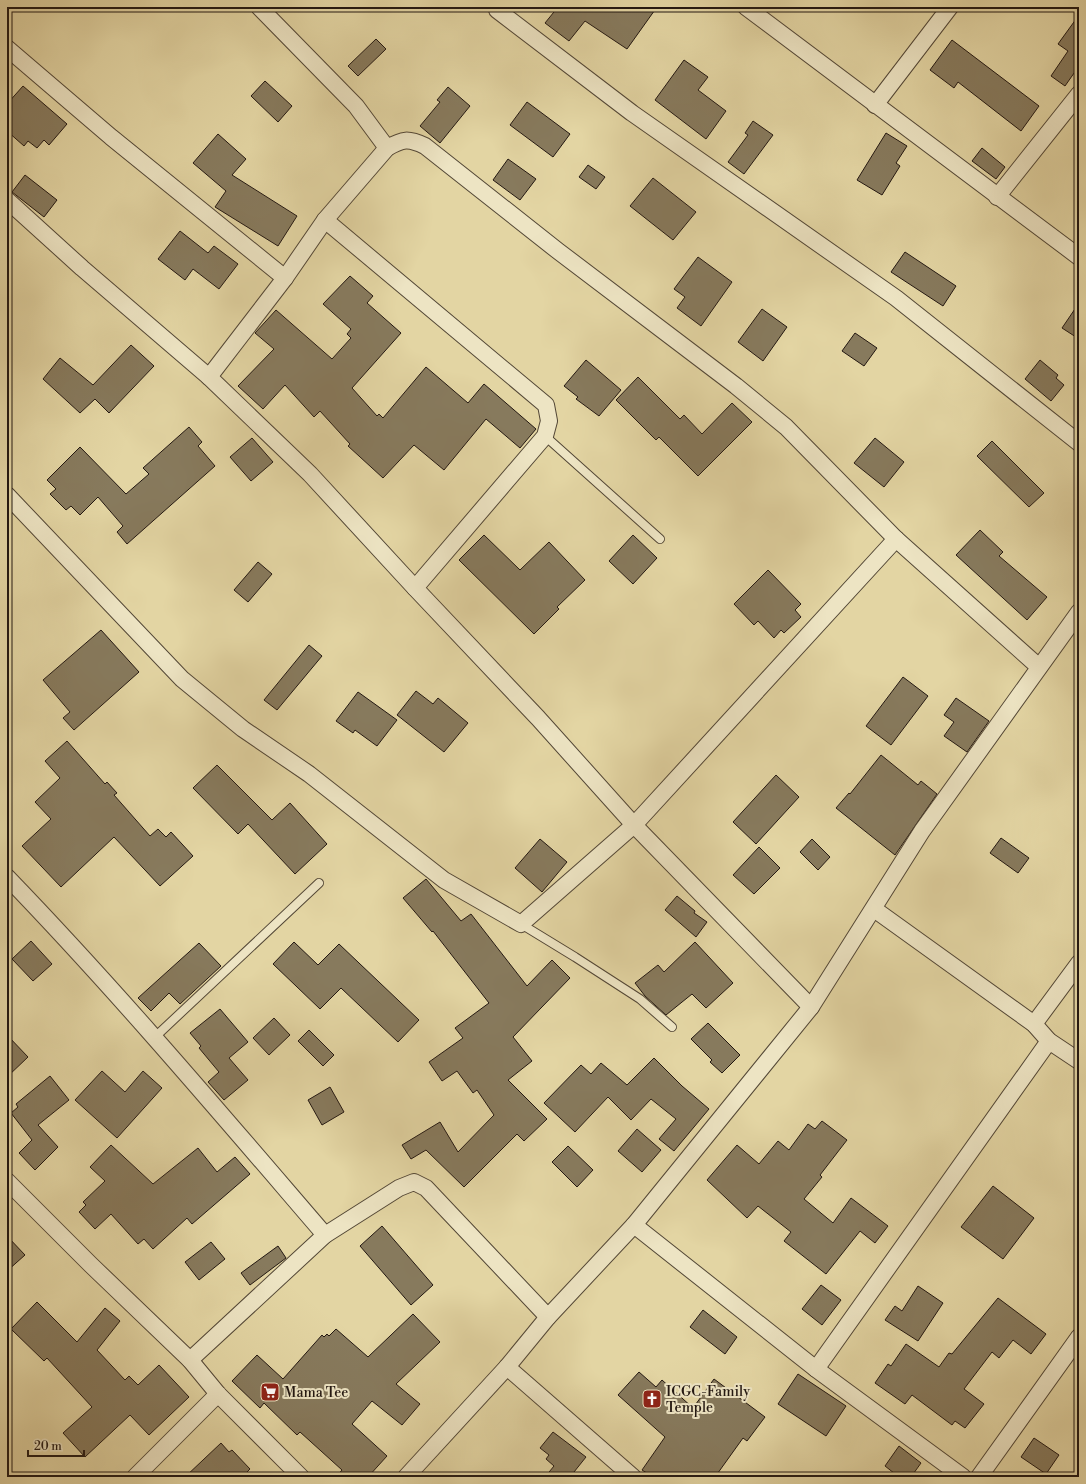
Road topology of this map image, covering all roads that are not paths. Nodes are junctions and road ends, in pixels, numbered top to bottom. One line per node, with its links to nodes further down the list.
1 (259, 7): 8 (street)
2 (500, 7): 16 (street)
3 (950, 7): 7 (street)
4 (750, 8): 7 (street)
5 (7, 48): 13 (street)
6 (1079, 94): 9 (street)
7 (875, 105): 9 (street)
8 (387, 148): 11 (street); 19 (street)
9 (997, 197): 12 (street)
10 (7, 200): 14 (street)
11 (325, 220): 13 (street); 15 (street)
12 (1079, 257)
13 (285, 278): 14 (street)
14 (209, 376): 20 (street)
15 (545, 436): 18 (lane); 20 (street)
16 (1079, 443)
17 (7, 494): 27 (street)
18 (660, 538)
19 (896, 539): 22 (street); 23 (street)
20 (414, 588): 23 (street)
21 (1079, 612): 22 (street)
22 (1039, 666): 26 (street)
23 (634, 825): 27 (street); 29 (street)
24 (7, 877): 32 (street)
25 (320, 883): 32 (lane)
26 (874, 909): 29 (street); 30 (street)
27 (521, 924): 31 (lane)
28 (1079, 962): 30 (street)
29 (811, 1007): 36 (street)
30 (1034, 1024): 33 (street)
31 (672, 1027)
32 (155, 1037): 37 (street)
33 (1050, 1041): 34 (street); 42 (street)
34 (1079, 1062)
35 (7, 1181): 40 (street)
36 (634, 1225): 38 (street); 42 (street)
37 (325, 1235): 38 (street); 40 (street)
38 (548, 1317): 41 (street)
39 (1079, 1337): 49 (street)
40 (190, 1360): 43 (street)
41 (507, 1367): 46 (street); 47 (street)
42 (816, 1369): 48 (street)
43 (218, 1394): 44 (street); 45 (street)
44 (135, 1477)
45 (301, 1477)
46 (406, 1477)
47 (633, 1477)
48 (963, 1477)
49 (979, 1477)

